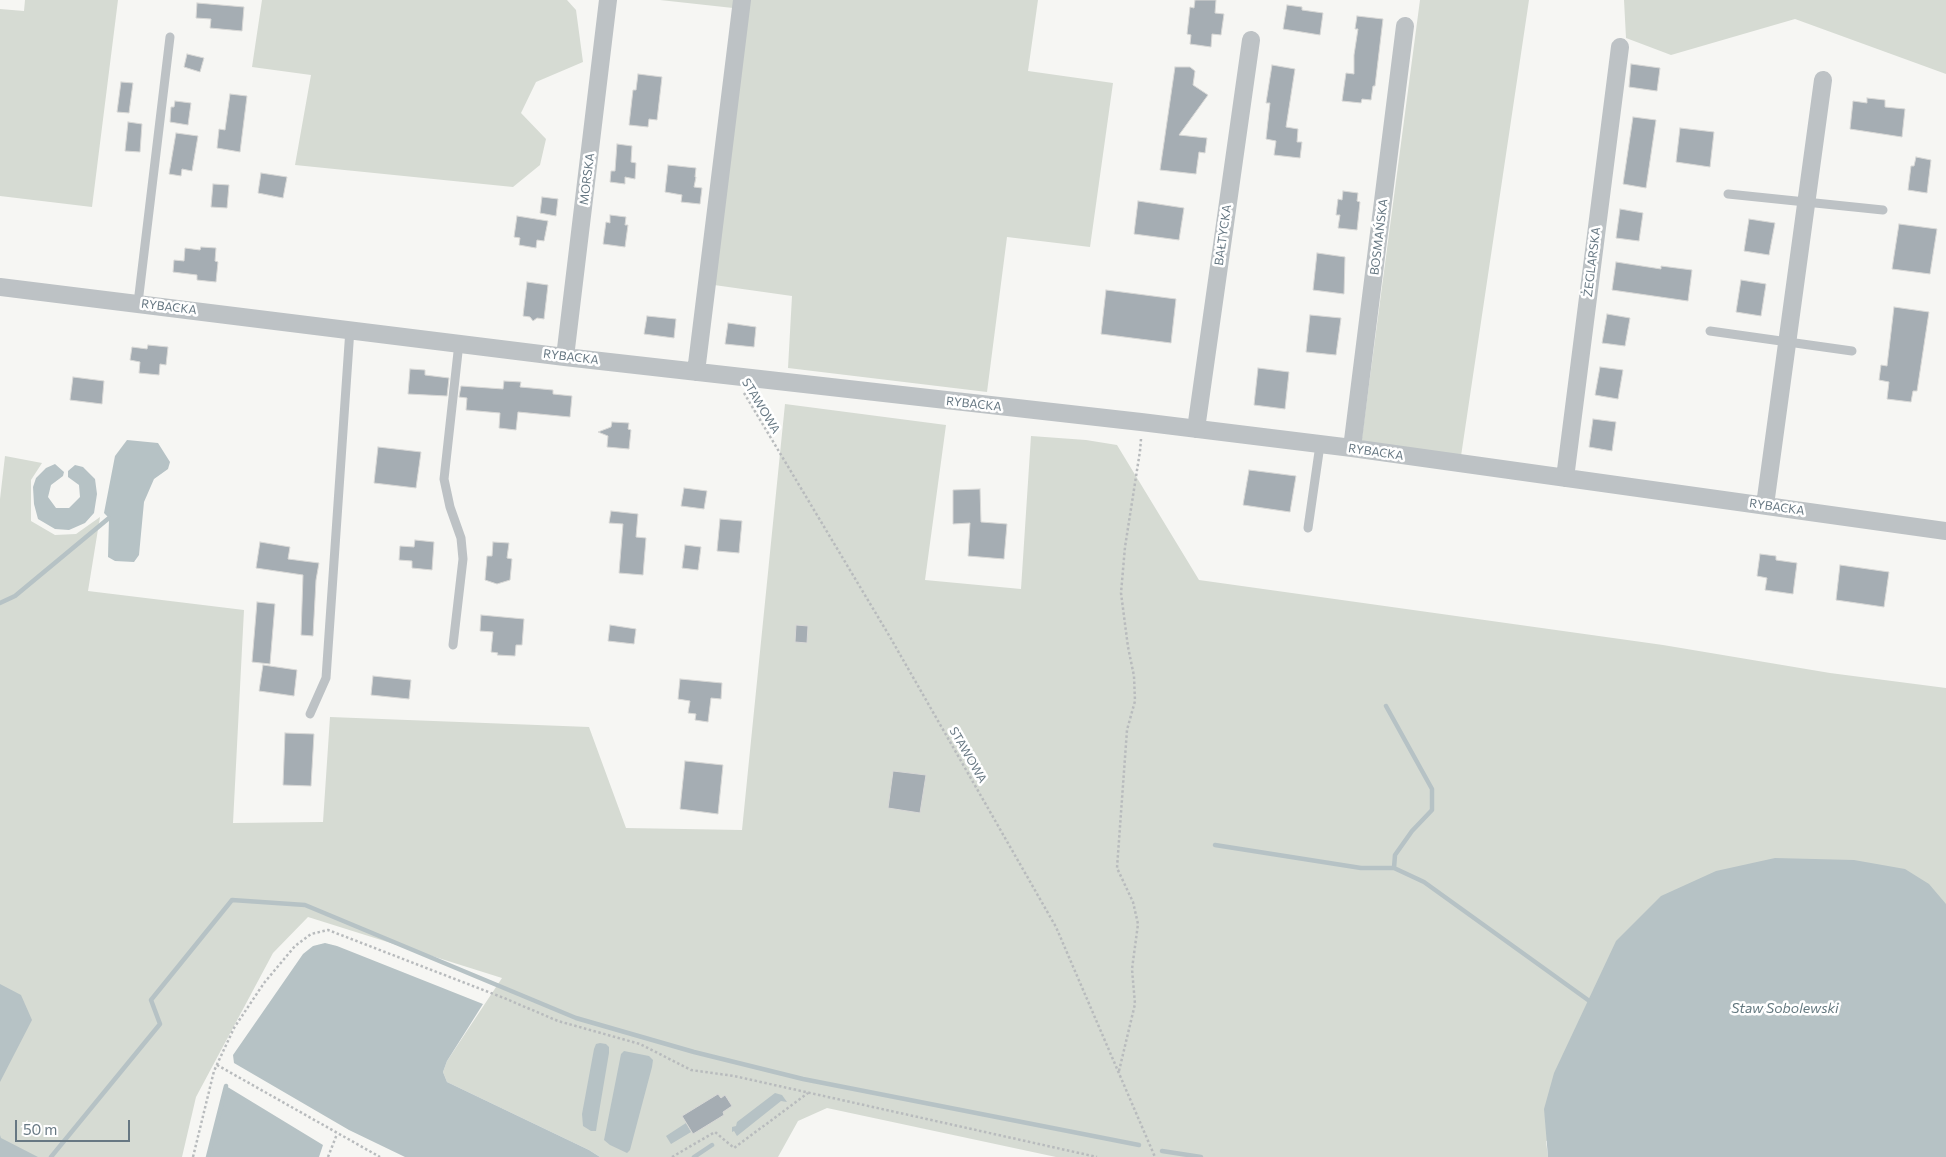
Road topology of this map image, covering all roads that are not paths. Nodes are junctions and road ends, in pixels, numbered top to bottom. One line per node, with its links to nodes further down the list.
1 (608, 0): 18 (street, MORSKA)
2 (742, 0): 19 (street)
3 (1405, 26): 22 (street, BOSMAŃSKA)
4 (170, 37): 12 (lane)
5 (1251, 40): 20 (street, BAŁTYCKA)
6 (1620, 47): 23 (street, ŻEGLARSKA)
7 (1823, 80): 9 (street)
8 (1728, 194): 9 (lane)
9 (1806, 203): 10 (lane); 15 (street)
10 (1883, 210)
11 (0, 287): 12 (street, RYBACKA)
12 (138, 304): 13 (street, RYBACKA)
13 (350, 329): 16 (street, RYBACKA); 28 (lane)
14 (1710, 332): 15 (lane)
15 (1788, 342): 17 (lane); 24 (street)
16 (459, 343): 18 (street, RYBACKA); 27 (lane)
17 (1852, 350)
18 (566, 357): 19 (street, RYBACKA)
19 (696, 372): 20 (street, RYBACKA)
20 (1196, 430): 21 (street, RYBACKA)
21 (1320, 445): 22 (street, RYBACKA); 25 (lane)
22 (1352, 448): 23 (street, RYBACKA)
23 (1565, 478): 24 (street, RYBACKA)
24 (1765, 505): 26 (street, RYBACKA)
25 (1308, 528)
26 (1946, 531)
27 (453, 645)
28 (310, 714)

